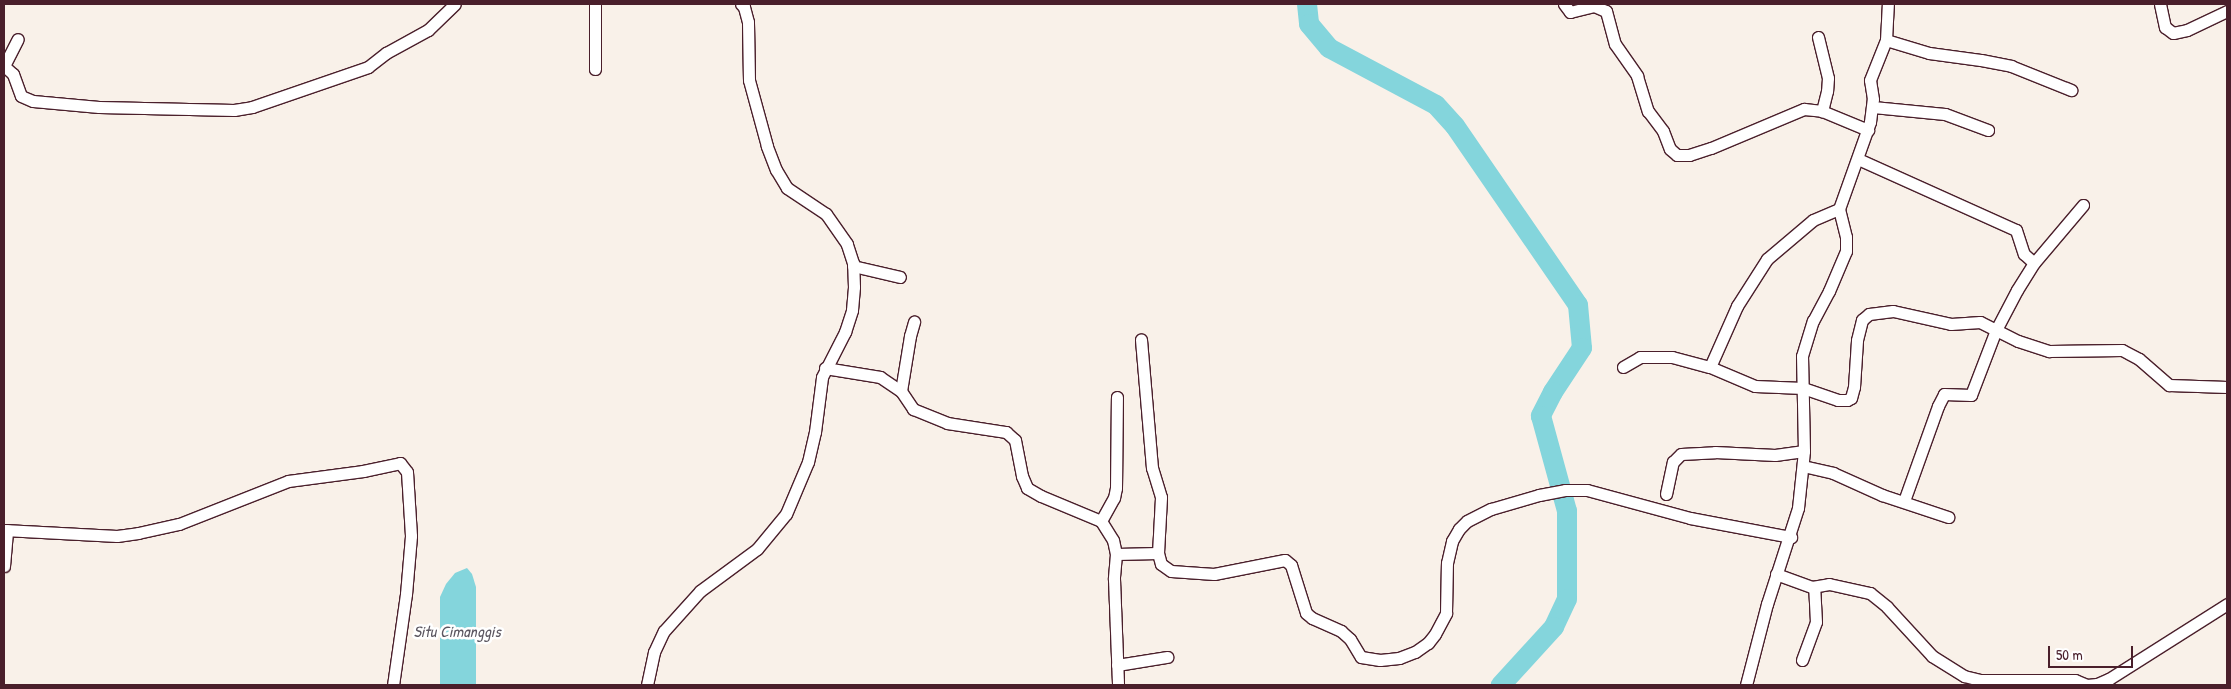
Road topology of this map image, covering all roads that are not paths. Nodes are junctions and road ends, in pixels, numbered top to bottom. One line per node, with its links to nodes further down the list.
1 (455, 4): 11 (street)
2 (595, 4): 12 (street)
3 (741, 4): 22 (street)
4 (1564, 4): 15 (street)
5 (1888, 4): 10 (street)
6 (2160, 4): 7 (street)
7 (2227, 11)
8 (1818, 37): 15 (street)
9 (18, 39): 11 (street)
10 (1886, 40): 13 (street); 14 (street)
11 (4, 66)
12 (595, 69)
13 (2071, 90)
14 (1873, 107): 16 (street); 17 (street)
15 (1822, 112): 16 (street)
16 (1868, 130): 18 (street)
17 (1988, 130)
18 (1858, 160): 20 (street); 21 (street)
19 (2083, 205): 21 (street)
20 (1839, 210): 28 (street); 30 (street)
21 (2034, 264): 25 (street)
22 (853, 266): 23 (street); 29 (street)
23 (900, 277)
24 (914, 322): 32 (street)
25 (1996, 330): 30 (street); 31 (street); 37 (street)
26 (1141, 339): 42 (street)
27 (1623, 367): 28 (street)
28 (1710, 367): 30 (street)
29 (825, 368): 32 (street); 52 (street)
30 (1803, 388): 34 (street)
31 (2227, 388)
32 (901, 391): 39 (street)
33 (1117, 397): 39 (street)
34 (1804, 451): 35 (street); 36 (street)
35 (1803, 466): 37 (street); 41 (street)
36 (1666, 494)
37 (1904, 502): 38 (street)
38 (1948, 517)
39 (1101, 521): 43 (street)
40 (5, 530): 44 (street); 51 (street)
41 (1791, 537): 42 (street); 45 (street)
42 (1158, 553): 43 (street)
43 (1116, 554): 50 (street)
44 (4, 566)
45 (1776, 574): 46 (street); 54 (street)
46 (1814, 588): 49 (street); 55 (street)
47 (2227, 604): 55 (street)
48 (1167, 657): 50 (street)
49 (1802, 660)
50 (1117, 665): 53 (street)
51 (392, 685)
52 (647, 685)
53 (1118, 685)
54 (1746, 685)
55 (2087, 685)

